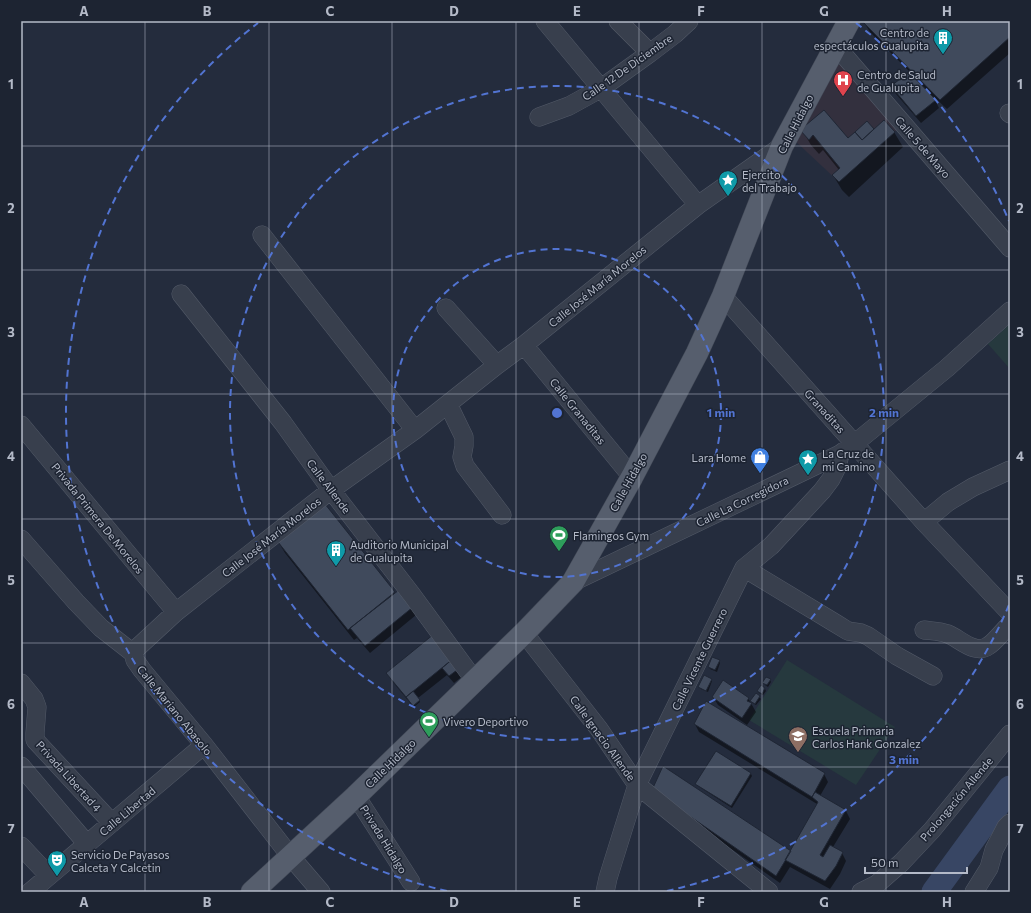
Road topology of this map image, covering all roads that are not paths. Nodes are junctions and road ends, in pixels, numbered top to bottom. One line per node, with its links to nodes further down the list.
1 (545, 21): 7 (street)
2 (618, 21): 6 (street)
3 (689, 21): 6 (street, Calle 12 De Diciembre)
4 (849, 21): 5 (main road, Calle Hidalgo)
5 (836, 46): 9 (main road, Calle Hidalgo); 12 (street, Calle 5 de Mayo)
6 (650, 53): 7 (street, Calle 12 De Diciembre)
7 (600, 89): 8 (street, Calle 12 De Diciembre); 10 (street)
8 (539, 117)
9 (782, 146): 10 (street, Calle José María Morelos); 14 (main road, Calle Hidalgo)
10 (698, 205): 17 (street, Calle José María Morelos)
11 (262, 236): 21 (street)
12 (1010, 248)
13 (181, 294): 25 (street, Calle Allende)
14 (723, 296): 22 (street, Granaditas); 24 (main road, Calle Hidalgo)
15 (446, 308): 18 (street)
16 (1010, 311): 22 (street, Calle La Corregidora)
17 (524, 346): 18 (street, Calle José María Morelos); 24 (street, Calle Granaditas)
18 (497, 365): 19 (street, Calle José María Morelos)
19 (448, 404): 21 (street, Calle José María Morelos); 26 (street)
20 (21, 425): 31 (street, Privada Primera De Morelos)
21 (415, 430): 25 (street, Calle José María Morelos)
22 (848, 449): 27 (street, Granaditas); 29 (street, Calle Vicente Guerrero); 30 (street, Calle La Corregidora)
23 (1010, 470): 27 (street)
24 (632, 477): 30 (main road, Calle Hidalgo)
25 (331, 490): 31 (street, Calle José María Morelos); 38 (street, Calle Allende)
26 (502, 515)
27 (924, 522): 32 (street, Granaditas)
28 (21, 539): 36 (street, Calle Mariano Abasolo)
29 (744, 568): 37 (street); 43 (street, Calle Vicente Guerrero)
30 (573, 582): 35 (main road, Calle Hidalgo)
31 (176, 612): 36 (street, Calle José María Morelos)
32 (1010, 613)
33 (1010, 624): 34 (street)
34 (924, 630)
35 (524, 633): 38 (main road, Calle Hidalgo); 43 (street, Calle Ignacio Allende)
36 (134, 653): 41 (street, Calle Mariano Abasolo)
37 (933, 676)
38 (475, 680): 44 (main road, Calle Hidalgo)
39 (21, 683): 45 (street, Privada Libertad 4)
40 (1010, 734): 52 (street, Prolongación Allende)
41 (204, 745): 45 (street, Calle Libertad); 49 (street, Calle Mariano Abasolo)
42 (21, 766): 47 (street)
43 (637, 784): 56 (street, Calle Vicente Guerrero); 57 (street, Calle Ignacio Allende)
44 (356, 796): 49 (main road, Calle Hidalgo); 51 (street, Privada Hidalgo)
45 (112, 823): 47 (street, Calle Libertad)
46 (1010, 823): 59 (street)
47 (87, 844): 50 (street, Calle Libertad)
48 (21, 846): 50 (street)
49 (291, 857): 54 (main road, Calle Hidalgo); 55 (street, Calle Mariano Abasolo)
50 (48, 876): 53 (street, Calle Libertad)
51 (411, 882)
52 (880, 888): 58 (street, Prolongación Allende)
53 (30, 892)
54 (252, 892)
55 (321, 892)
56 (605, 892)
57 (769, 892)
58 (861, 892)
59 (974, 892)

